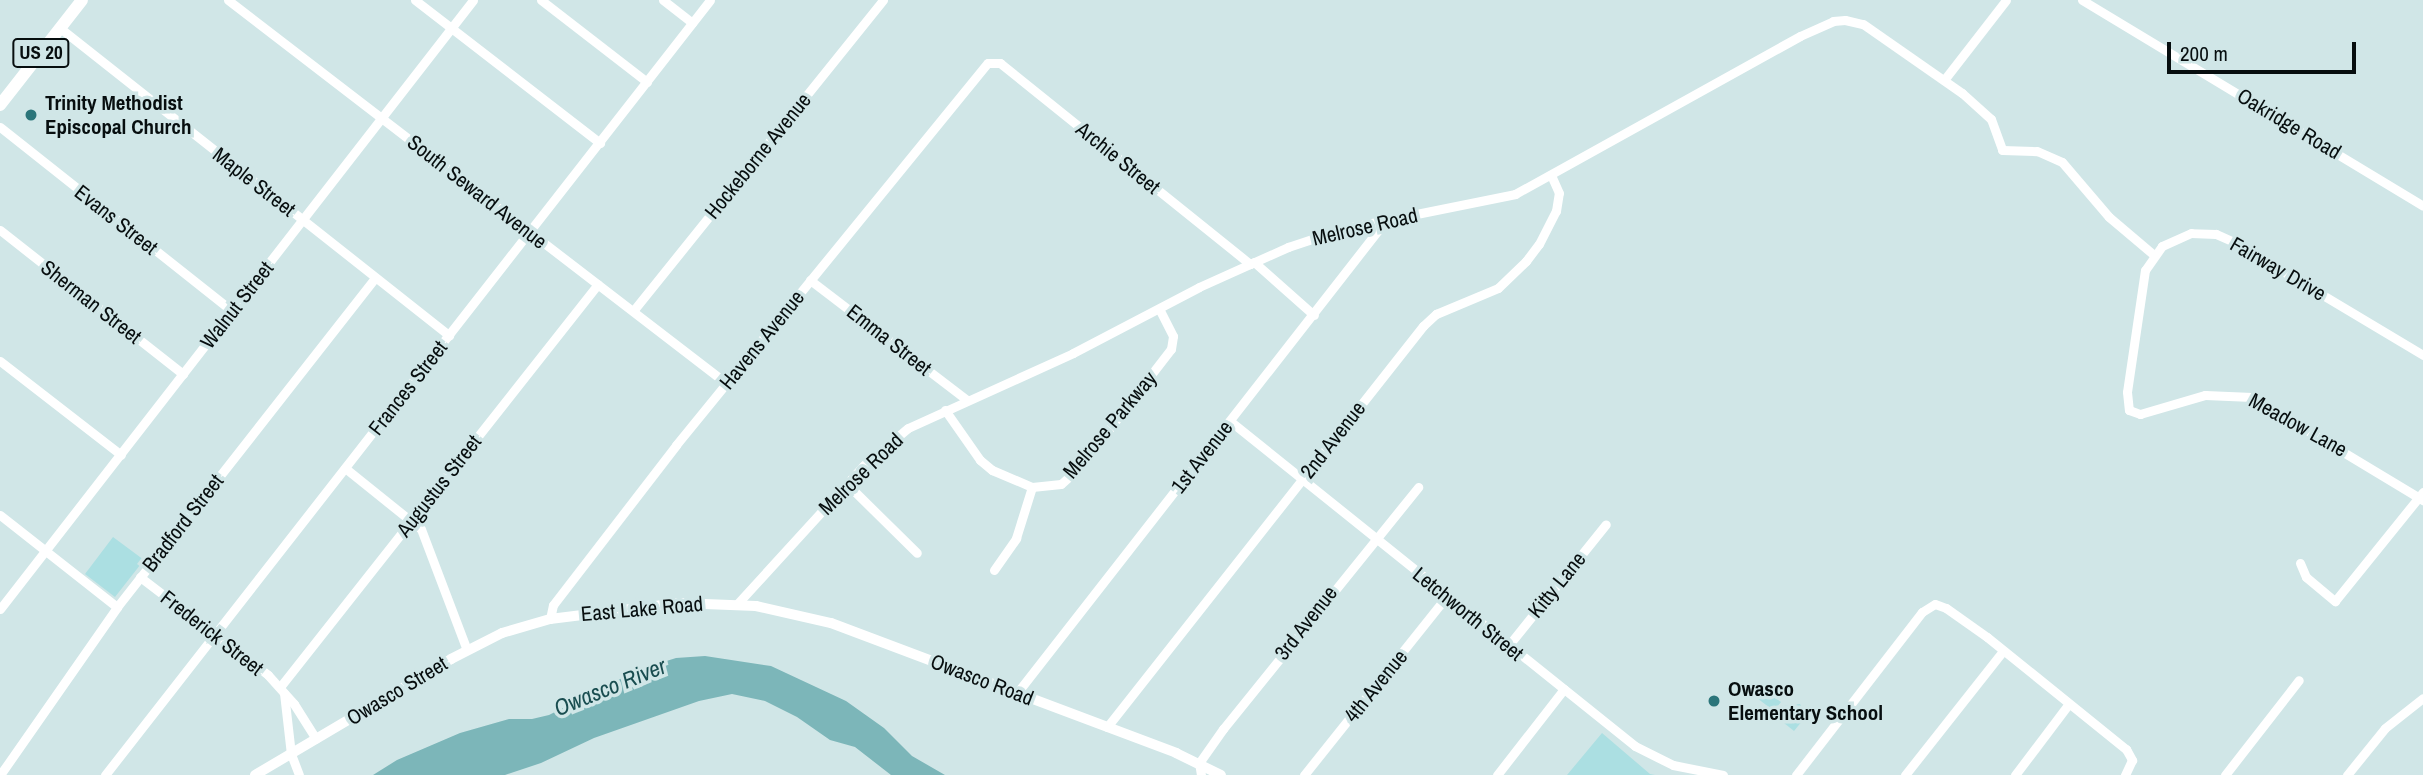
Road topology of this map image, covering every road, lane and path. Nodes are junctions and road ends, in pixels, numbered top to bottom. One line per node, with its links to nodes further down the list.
1 (82, 0): 12 (highway, US 20)
2 (228, 0): 18 (street, South Seward Avenue)
3 (415, 0): 13 (street)
4 (473, 0): 13 (street, Walnut Street)
5 (541, 0): 16 (street)
6 (663, 0): 11 (street)
7 (710, 0): 11 (street, Frances Street)
8 (883, 0): 34 (street, Hockeborne Avenue)
9 (2006, 0): 15 (street)
10 (2082, 0): 22 (street, Oakridge Road)
11 (692, 23): 16 (street, Frances Street)
12 (60, 28): 17 (highway, US 20); 23 (street, Maple Street)
13 (451, 28): 18 (street, Walnut Street); 20 (street)
14 (984, 65): 28 (street, Archie Street); 30 (street, Havens Avenue)
15 (1944, 80): 21 (street, Melrose Road); 27 (street, Melrose Road)
16 (647, 82): 20 (street, Frances Street)
17 (3, 96)
18 (382, 118): 23 (street, Walnut Street); 26 (street, South Seward Avenue)
19 (0, 127): 33 (street, Evans Street)
20 (600, 143): 26 (street, Frances Street)
21 (1551, 175): 24 (street, Melrose Road); 46 (street, 2nd Avenue)
22 (2423, 206)
23 (302, 220): 29 (street, Maple Street); 33 (street, Walnut Street)
24 (1386, 220): 28 (street, Melrose Road); 35 (street, 1st Avenue)
25 (0, 230): 39 (street, Sherman Street)
26 (530, 232): 31 (street, South Seward Avenue); 36 (street, Frances Street)
27 (2154, 255): 37 (street, Fairway Drive); 50 (street, Meadow Lane)
28 (1252, 263): 32 (street, Melrose Road); 35 (street, Archie Street)
29 (375, 278): 36 (street, Maple Street); 59 (street, Bradford Street)
30 (810, 280): 40 (street, Havens Avenue); 41 (street, Emma Street)
31 (598, 285): 34 (street, South Seward Avenue); 52 (street, Augustus Street)
32 (1159, 309): 41 (street, Melrose Road); 49 (street, Melrose Parkway)
33 (232, 311): 39 (street, Walnut Street)
34 (632, 311): 40 (street, South Seward Avenue)
35 (1314, 314): 43 (street, 1st Avenue)
36 (449, 335): 45 (street, Frances Street)
37 (2423, 355)
38 (0, 361): 44 (street)
39 (183, 374): 44 (street, Walnut Street)
40 (726, 383): 64 (street, Havens Avenue)
41 (967, 400): 42 (street, Melrose Road)
42 (945, 410): 47 (street, Melrose Road); 49 (street)
43 (1230, 421): 46 (street, Letchworth Street); 72 (street, 1st Avenue)
44 (121, 455): 55 (street, Walnut Street)
45 (345, 468): 52 (street); 65 (street, Frances Street)
46 (1303, 479): 54 (street, Letchworth Street); 75 (street, 2nd Avenue)
47 (846, 484): 56 (street); 61 (street, Melrose Road)
48 (1418, 486): 54 (street, 3rd Avenue)
49 (1032, 487): 58 (street)
50 (2422, 496): 57 (street)
51 (0, 515): 55 (street)
52 (413, 520): 67 (street); 70 (street, Augustus Street)
53 (1606, 524): 66 (street, Kitty Lane)
54 (1374, 537): 60 (street, Letchworth Street); 78 (street, 3rd Avenue)
55 (46, 550): 62 (street, Walnut Street); 63 (street)
56 (917, 553)
57 (2300, 563)
58 (994, 570)
59 (140, 577): 63 (street, Bradford Street); 65 (street, Frederick Street)
60 (1447, 596): 66 (street, Letchworth Street); 84 (street, 4th Avenue)
61 (738, 603): 64 (main road, East Lake Road); 72 (main road, Owasco Road)
62 (1, 605)
63 (117, 607): 79 (street, Bradford Street)
64 (548, 620): 67 (main road, Owasco Street)
65 (213, 634): 70 (street, Frederick Street); 80 (street, Frances Street)
66 (1508, 646): 71 (street, Letchworth Street)
67 (467, 650): 76 (main road, Owasco Street)
68 (2003, 651): 74 (street); 87 (street); 88 (street)
69 (2299, 680): 91 (street)
70 (282, 689): 76 (street, Frederick Street); 77 (street, Frederick Street)
71 (1564, 689): 85 (street); 86 (street, Letchworth Street)
72 (1017, 693): 75 (main road, Owasco Road)
73 (2423, 698): 92 (street)
74 (2068, 705): 89 (street); 90 (street)
75 (1107, 727): 78 (main road, Owasco Road)
76 (316, 739): 77 (main road, Owasco Street)
77 (291, 754): 81 (main road, Owasco Street); 82 (street, Frederick Street)
78 (1200, 769): 83 (main road, Owasco Road)
79 (0, 775)
80 (105, 775)
81 (255, 775)
82 (299, 775)
83 (1221, 775)
84 (1304, 775)
85 (1497, 775)
86 (1723, 775)
87 (1796, 775)
88 (1905, 775)
89 (2015, 775)
90 (2125, 775)
91 (2225, 775)
92 (2347, 775)

